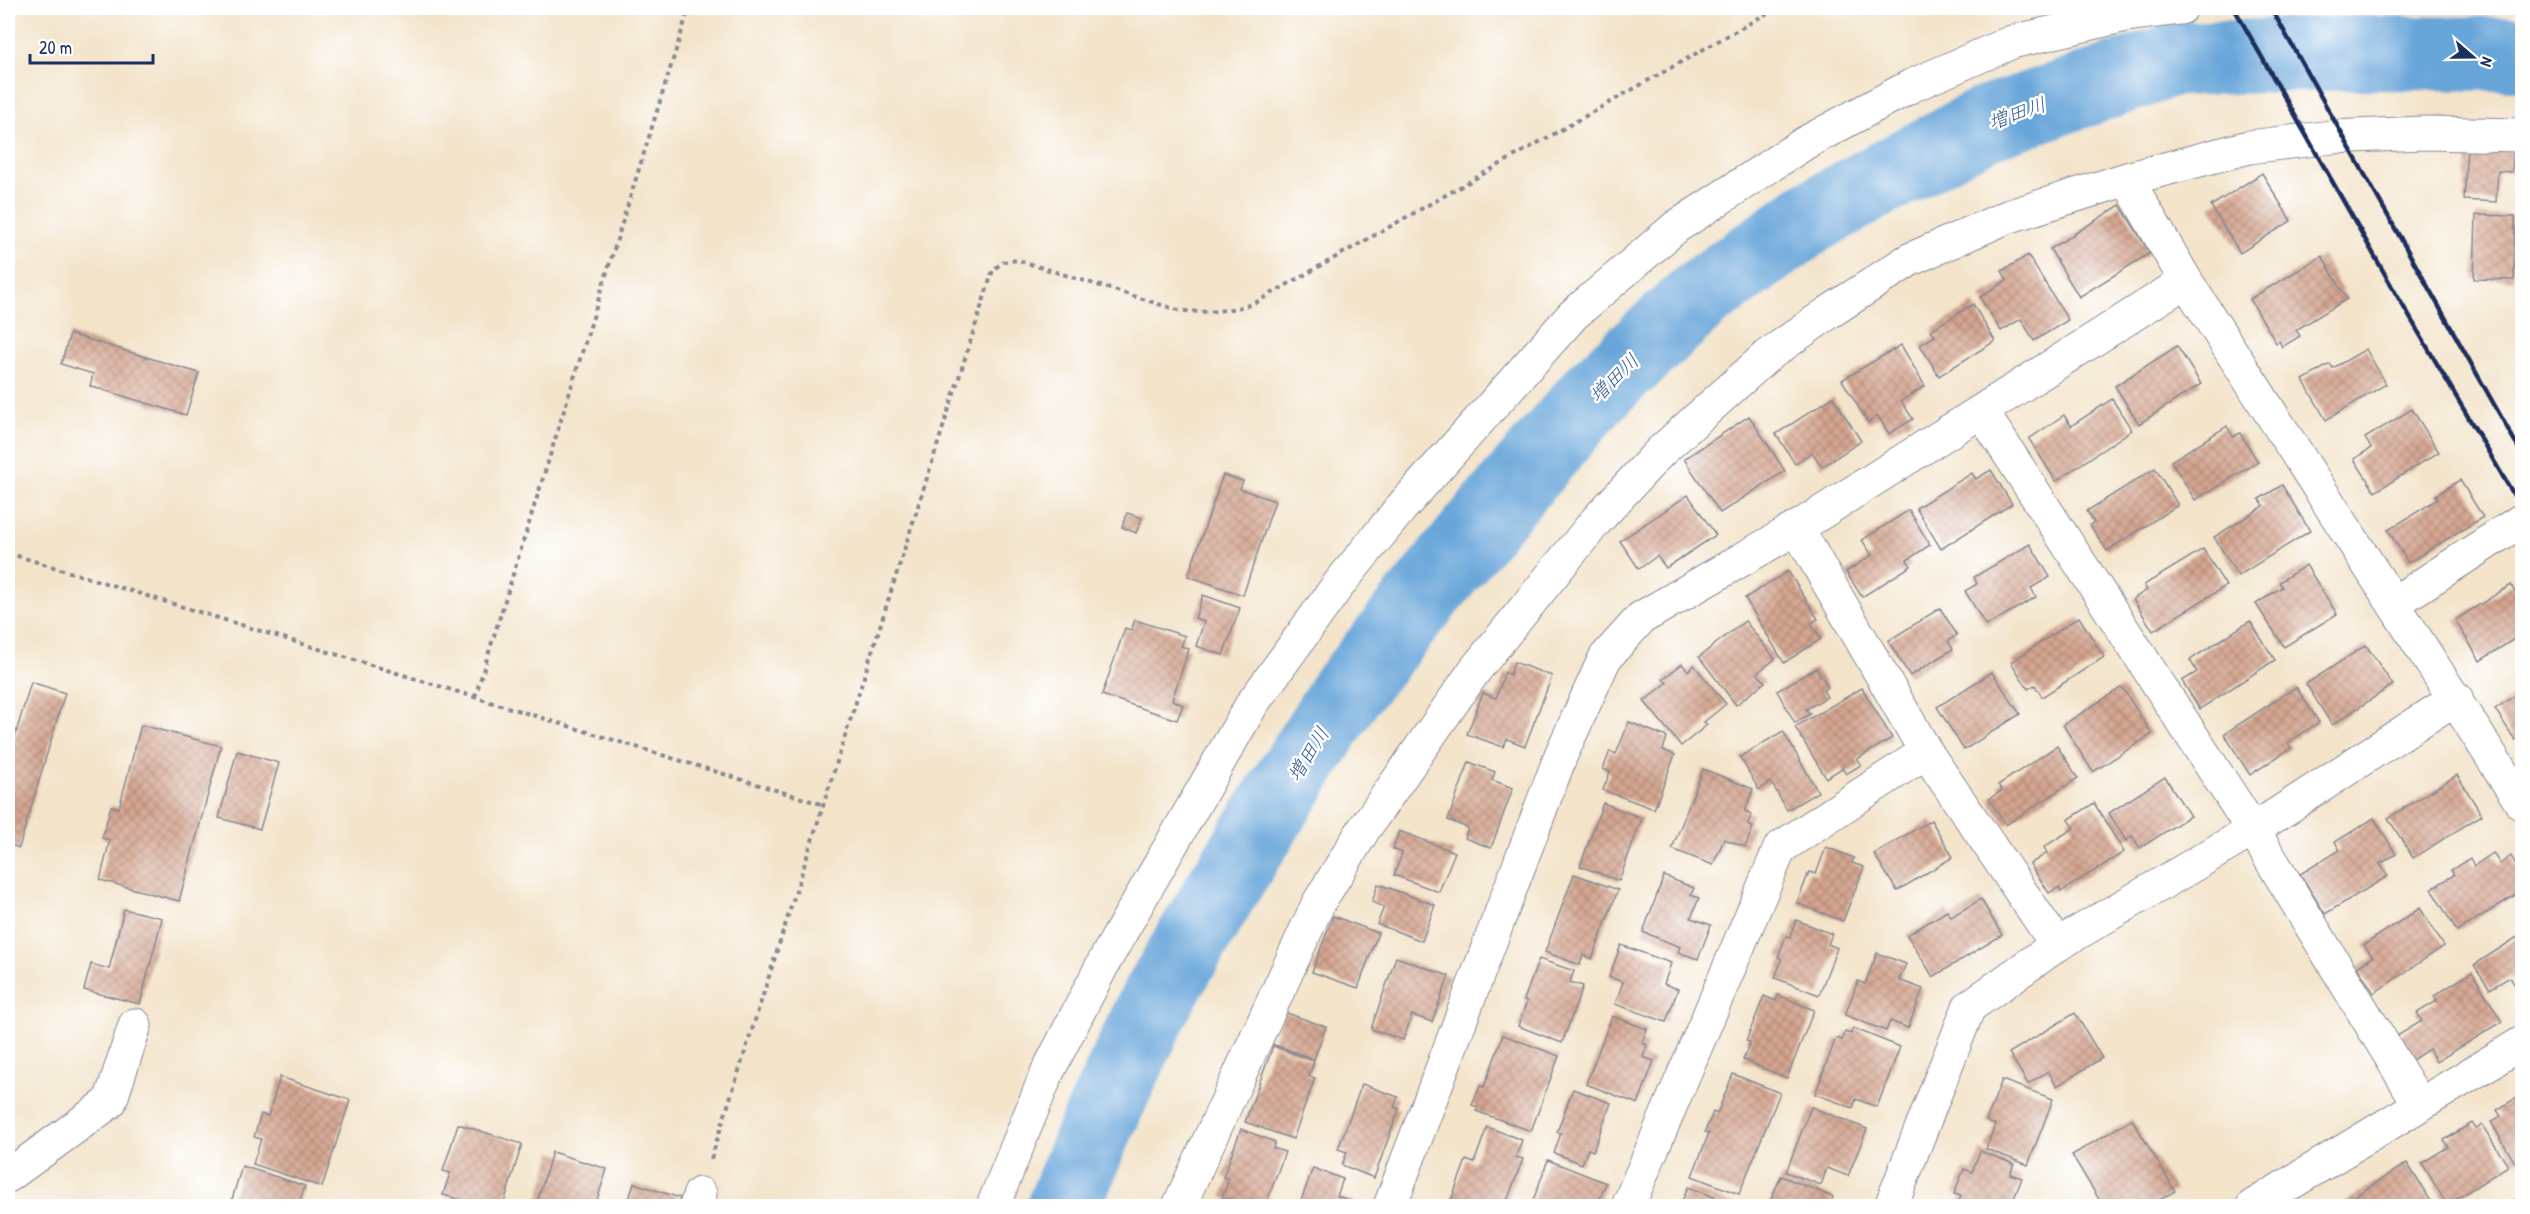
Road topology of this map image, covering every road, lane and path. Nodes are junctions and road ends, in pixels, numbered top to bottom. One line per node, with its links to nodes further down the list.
1 (689, 8): 12 (path)
2 (1772, 8): 16 (path)
3 (2181, 8): 24 (street)
4 (2523, 135): 5 (street)
5 (2127, 179): 6 (street); 25 (street)
6 (2186, 281): 7 (street); 11 (street)
7 (1982, 412): 9 (street); 17 (street)
8 (2523, 520): 11 (street)
9 (1797, 528): 14 (street); 26 (street)
10 (8, 553): 12 (path)
11 (2394, 603): 13 (street)
12 (475, 697): 16 (path)
13 (2456, 698): 15 (street); 17 (street)
14 (1926, 752): 18 (street); 27 (street)
15 (2523, 804)
16 (824, 805): 23 (path)
17 (2253, 830): 18 (street); 21 (street)
18 (2057, 945): 28 (street)
19 (135, 1025): 22 (street)
20 (2523, 1043): 21 (street)
21 (2420, 1105): 29 (street)
22 (8, 1176)
23 (698, 1200)
24 (993, 1206)
25 (1179, 1206)
26 (1391, 1206)
27 (1628, 1206)
28 (1891, 1206)
29 (2253, 1206)

